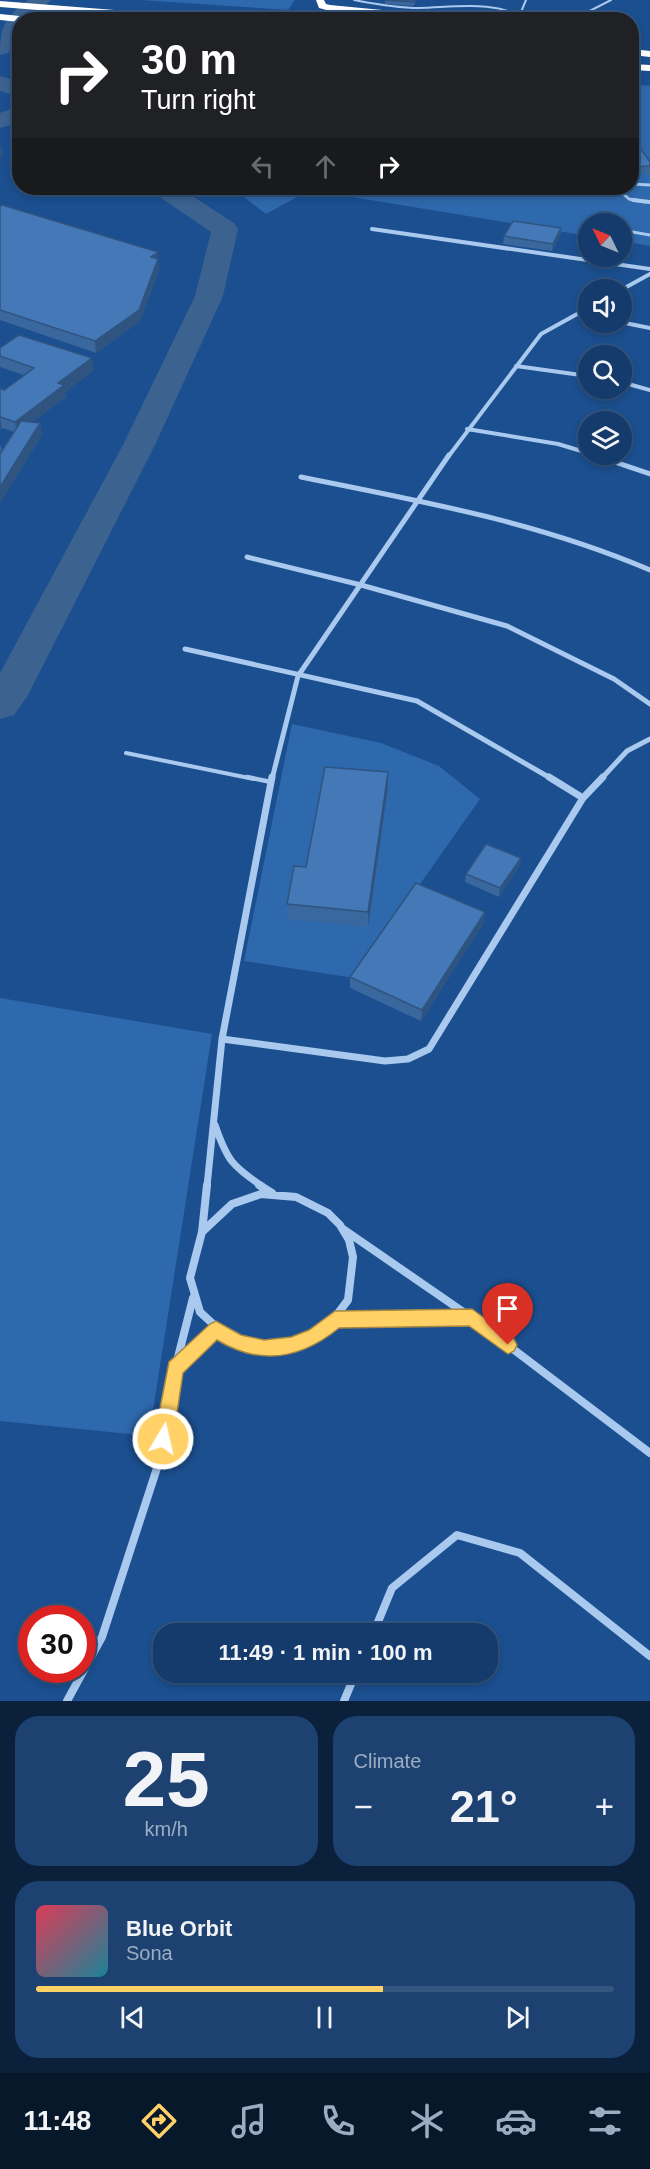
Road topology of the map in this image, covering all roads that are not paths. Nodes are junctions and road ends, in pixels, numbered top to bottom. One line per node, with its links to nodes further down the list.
1 (320, 0): 9 (highway)
2 (354, 0): 5 (lane)
3 (526, 0): 11 (lane)
4 (611, 0): 12 (lane)
5 (482, 2)
6 (498, 3): 11 (lane)
7 (0, 4): 8 (highway)
8 (98, 12)
9 (372, 12)
10 (505, 12): 11 (lane)
11 (521, 12)
12 (588, 12)
13 (622, 195): 14 (street)
14 (650, 202)
15 (372, 229): 18 (street)
16 (632, 232): 17 (lane)
17 (650, 235)
18 (650, 269)
19 (650, 274): 20 (street)
20 (632, 284)
21 (576, 314): 24 (street)
22 (632, 324): 23 (street)
23 (650, 328)
24 (516, 366): 25 (street); 28 (street)
25 (578, 375)
26 (632, 385): 27 (street)
27 (650, 390)
28 (466, 429): 29 (street); 33 (street)
29 (578, 450)
30 (623, 465): 31 (street)
31 (650, 474)
32 (301, 477): 33 (street)
33 (418, 501): 35 (street); 36 (street)
34 (247, 557): 36 (street)
35 (650, 570)
36 (361, 585): 38 (street); 39 (street)
37 (184, 649): 38 (street)
38 (298, 676): 42 (street); 43 (street)
39 (650, 704)
40 (650, 739): 43 (street)
41 (126, 753): 42 (lane)
42 (271, 782): 44 (street)
43 (584, 798): 44 (street)
44 (222, 1039): 45 (street)
45 (214, 1122): 46 (street); 48 (street)
46 (272, 1193): 47 (street); 48 (street)
47 (343, 1228): 50 (street); 51 (street)
48 (202, 1232): 49 (street)
49 (193, 1297): 52 (street); 53 (street)
50 (472, 1318): 51 (street); 54 (street)
51 (335, 1319): 52 (street)
52 (216, 1330): 53 (street)
53 (175, 1368): 58 (street)
54 (650, 1453)
55 (378, 1623): 56 (street)
56 (650, 1656)
57 (351, 1683): 59 (street)
58 (67, 1701)
59 (344, 1701)

